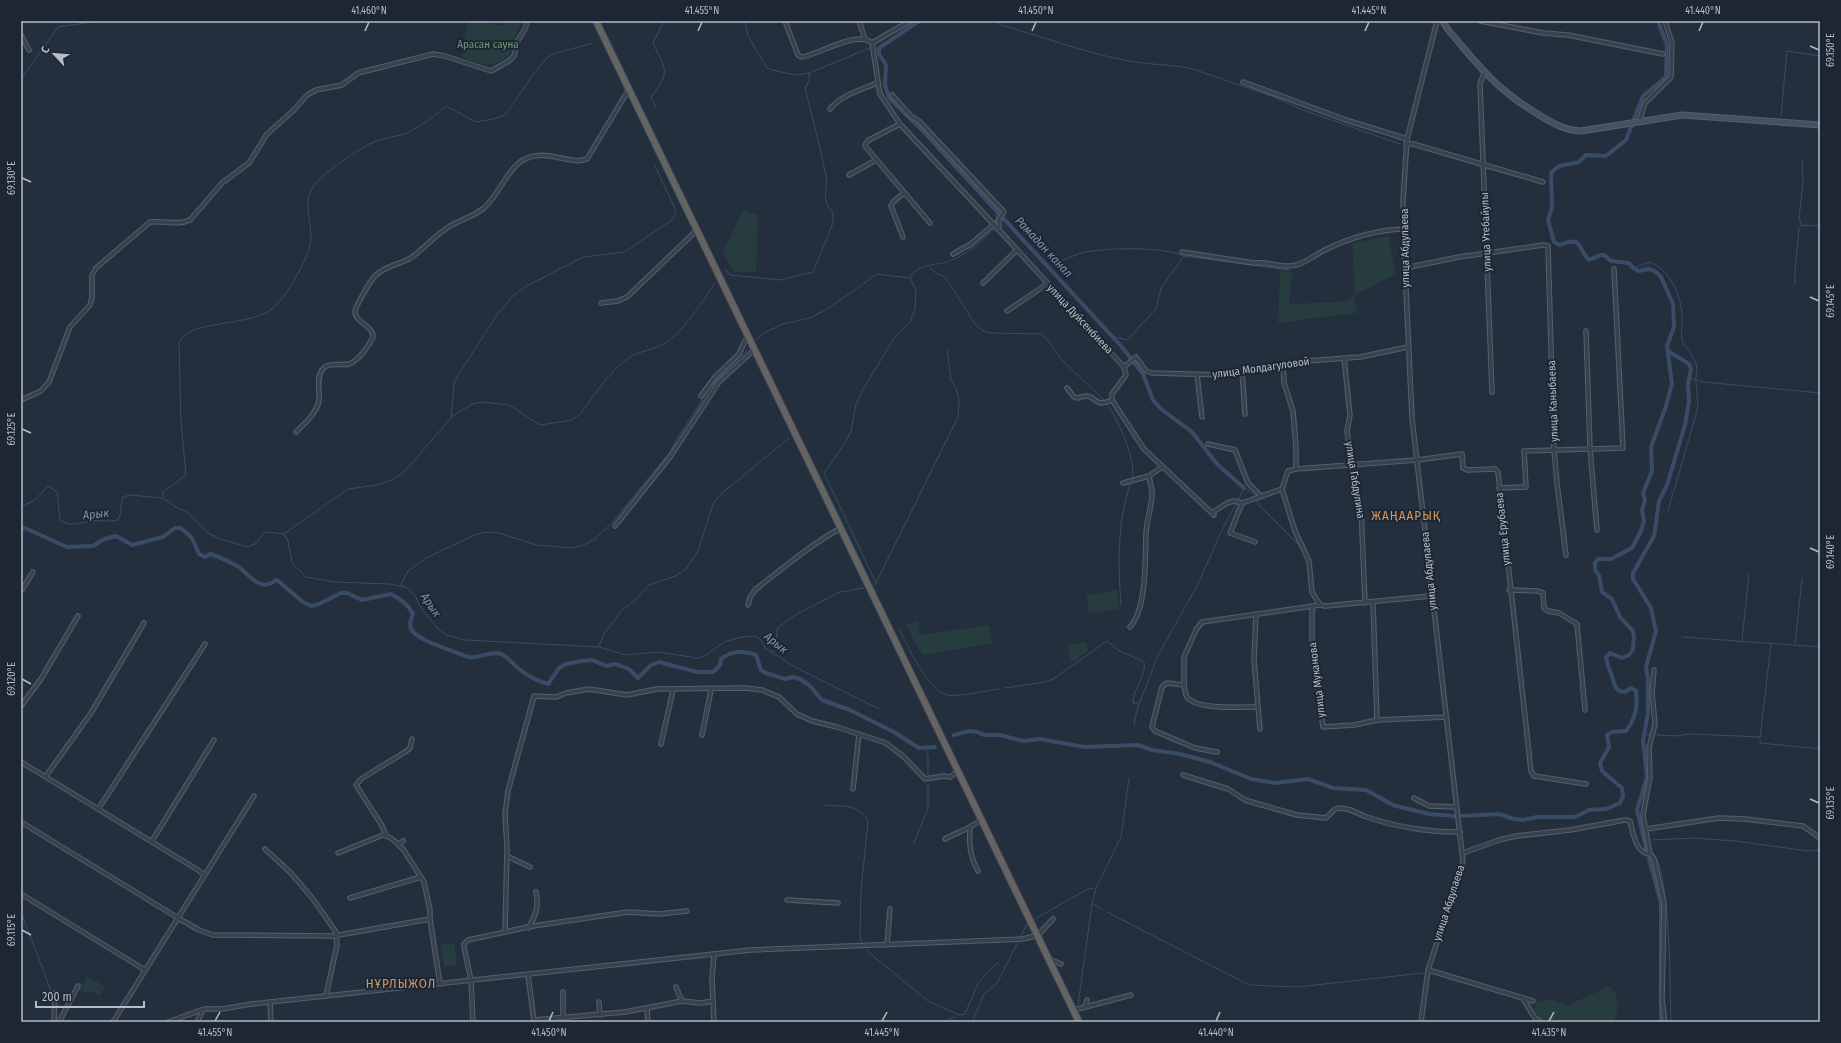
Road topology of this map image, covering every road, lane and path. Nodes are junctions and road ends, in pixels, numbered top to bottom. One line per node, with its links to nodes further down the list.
1 (526, 21): 59 (street)
2 (596, 21): 18 (highway)
3 (785, 21): 11 (street)
4 (859, 21): 11 (street)
5 (910, 21): 12 (street)
6 (1437, 21): 24 (street, улица Абдулаева)
7 (1443, 21): 15 (main road)
8 (1480, 21): 14 (street)
9 (1665, 21): 21 (street)
10 (21, 34): 13 (street)
11 (865, 38): 12 (street)
12 (872, 43): 17 (street, улица Дуйсенбиева)
13 (29, 50)
14 (1663, 54)
15 (1484, 73): 21 (main road); 27 (street, улица Утебайулы)
16 (1243, 82): 24 (street)
17 (878, 83): 20 (street); 22 (street, улица Дуйсенбиева)
18 (629, 88): 34 (highway); 63 (street)
19 (892, 95): 35 (street)
20 (830, 109)
21 (1635, 122): 23 (main road)
22 (900, 124): 26 (street); 32 (street, улица Дуйсенбиева)
23 (1820, 125)
24 (1407, 139): 25 (street, улица Абдулаева)
25 (1406, 144): 27 (street); 33 (street, улица Абдулаева)
26 (876, 160): 28 (street); 30 (street)
27 (1483, 165): 29 (street); 39 (street, улица Утебайулы)
28 (849, 174)
29 (1543, 182)
30 (904, 194): 31 (street); 36 (street)
31 (930, 223)
32 (994, 224): 35 (street, улица Дуйсенбиева); 40 (street)
33 (1404, 229): 38 (street); 41 (street, улица Абдулаева)
34 (697, 230): 45 (street); 48 (highway)
35 (999, 230): 37 (street, улица Дуйсенбиева)
36 (903, 237)
37 (1017, 250): 43 (street); 44 (street, улица Дуйсенбиева)
38 (1182, 252)
39 (1487, 253): 41 (street); 57 (street, улица Утебайулы); 66 (street, улица Каныбаева)
40 (953, 254)
41 (1405, 268): 49 (street, улица Абдулаева)
42 (1614, 269): 65 (street)
43 (983, 283)
44 (1047, 284): 46 (street); 53 (street, улица Дуйсенбиева)
45 (601, 303)
46 (1007, 311)
47 (1586, 331): 65 (street)
48 (749, 338): 50 (highway); 58 (street)
49 (1408, 347): 51 (street, улица Молдагуловой); 67 (street, улица Абдулаева)
50 (755, 349): 77 (street); 78 (highway)
51 (1344, 358): 52 (street, улица Молдагуловой); 68 (street, улица Габдулина)
52 (1283, 364): 54 (street, улица Молдагуловой); 70 (street)
53 (1124, 367): 55 (street, улица Молдагуловой); 60 (street)
54 (1242, 371): 55 (street, улица Молдагуловой); 61 (street)
55 (1197, 375): 62 (street)
56 (1067, 388): 60 (street)
57 (1492, 392)
58 (701, 396)
59 (21, 400)
60 (1112, 400): 69 (street)
61 (1245, 414)
62 (1202, 417)
63 (296, 432)
64 (1208, 444): 75 (street)
65 (1590, 449): 66 (street); 79 (street)
66 (1554, 450): 73 (street); 81 (street, улица Каныбаева)
67 (1417, 460): 68 (street, улица Ерубаева); 73 (street, улица Ерубаева); 85 (street, улица Абдулаева)
68 (1352, 466): 70 (street, улица Ерубаева); 86 (street, улица Габдулина)
69 (1162, 467): 71 (street); 76 (street)
70 (1296, 469): 74 (street)
71 (1149, 476): 72 (street); 94 (street)
72 (1123, 483)
73 (1499, 488): 83 (street, улица Ерубаева)
74 (1282, 489): 75 (street); 89 (street)
75 (1261, 496): 76 (street)
76 (1242, 503): 80 (street)
77 (614, 526)
78 (841, 528): 88 (street); 113 (highway)
79 (1597, 530)
80 (1255, 542)
81 (1566, 555)
82 (33, 572): 84 (street)
83 (1509, 590): 102 (street); 116 (street, улица Ерубаева)
84 (21, 592)
85 (1431, 596): 87 (street); 103 (street, улица Абдулаева)
86 (1365, 602): 87 (street); 89 (street)
87 (1373, 602): 104 (street)
88 (748, 605)
89 (1320, 605): 90 (street)
90 (1312, 606): 91 (street); 104 (street, улица Муканова)
91 (1256, 614): 97 (street); 101 (street)
92 (78, 616): 100 (street)
93 (144, 624): 115 (street)
94 (1130, 627)
95 (205, 644): 121 (street)
96 (1654, 670): 125 (street)
97 (1184, 685): 101 (street); 111 (street)
98 (674, 690): 99 (street); 110 (street); 137 (street)
99 (711, 690): 106 (street); 107 (street)
100 (21, 706)
101 (1257, 707): 105 (street)
102 (1585, 710)
103 (1446, 717): 104 (street, улица Муканова); 120 (street, улица Абдулаева)
104 (1377, 720)
105 (1260, 729)
106 (859, 734): 113 (street); 117 (street)
107 (702, 735)
108 (412, 739): 127 (street)
109 (214, 740): 130 (street)
110 (661, 744)
111 (1217, 752)
112 (21, 762): 115 (street)
113 (958, 771): 122 (highway)
114 (1183, 775): 126 (street)
115 (46, 776): 121 (street)
116 (1586, 784)
117 (853, 789)
118 (254, 796): 140 (street)
119 (1414, 798): 120 (street)
120 (1456, 807): 126 (street, улица Абдулаева)
121 (99, 808): 130 (street)
122 (982, 819): 124 (street); 155 (highway)
123 (21, 822): 149 (street)
124 (970, 829): 129 (street); 139 (street)
125 (1646, 829): 128 (street); 136 (street)
126 (1460, 832): 135 (street, улица Абдулаева)
127 (386, 835): 132 (street); 134 (street)
128 (1820, 838)
129 (945, 839)
130 (152, 841): 140 (street)
131 (403, 841): 132 (street)
132 (398, 844): 141 (street)
133 (265, 849): 154 (street)
134 (338, 853)
135 (1463, 853): 136 (street); 161 (street, улица Абдулаева)
136 (1650, 854): 197 (street)
137 (507, 856): 138 (street); 153 (street)
138 (530, 867)
139 (978, 871)
140 (204, 875): 149 (street)
141 (421, 877): 144 (street); 150 (street)
142 (536, 892): 152 (street)
143 (21, 894): 160 (street)
144 (350, 898)
145 (787, 900): 146 (street)
146 (838, 903)
147 (890, 909): 156 (street)
148 (687, 911): 152 (street)
149 (178, 918): 154 (street); 160 (street)
150 (430, 919): 154 (street); 164 (street)
151 (1053, 919): 155 (street)
152 (528, 928): 153 (street)
153 (505, 932): 163 (street)
154 (336, 935): 170 (street)
155 (1038, 935): 156 (street); 158 (highway)
156 (886, 945): 157 (street)
157 (714, 954): 162 (street); 174 (street)
158 (1049, 959): 159 (street); 181 (highway)
159 (1060, 964)
160 (146, 970): 187 (street)
161 (1428, 970): 171 (street); 195 (street, улица Абдулаева)
162 (528, 975): 163 (street); 184 (street)
163 (471, 980): 164 (street); 191 (street)
164 (440, 984): 170 (street)
165 (78, 986): 186 (street)
166 (676, 987): 173 (street)
167 (563, 992): 183 (street)
168 (55, 994): 185 (street)
169 (1131, 995): 178 (street)
170 (326, 996): 176 (street)
171 (1522, 999): 175 (street); 196 (street)
172 (1087, 1000): 178 (street)
173 (682, 1001): 174 (street); 179 (street)
174 (713, 1001): 193 (street)
175 (1533, 1001)
176 (270, 1002): 180 (street); 190 (street)
177 (599, 1002): 182 (street)
178 (1085, 1006): 181 (street)
179 (647, 1008): 182 (street); 192 (street)
180 (204, 1009): 188 (street); 189 (street)
181 (1074, 1010): 194 (highway)
182 (600, 1016): 183 (street)
183 (563, 1018): 184 (street)
184 (534, 1021)
185 (54, 1022)
186 (60, 1022)
187 (113, 1022)
188 (168, 1022)
189 (197, 1022)
190 (270, 1022)
191 (473, 1022)
192 (648, 1022)
193 (714, 1022)
194 (1079, 1022)
195 (1421, 1022)
196 (1540, 1022)
197 (1665, 1022)

